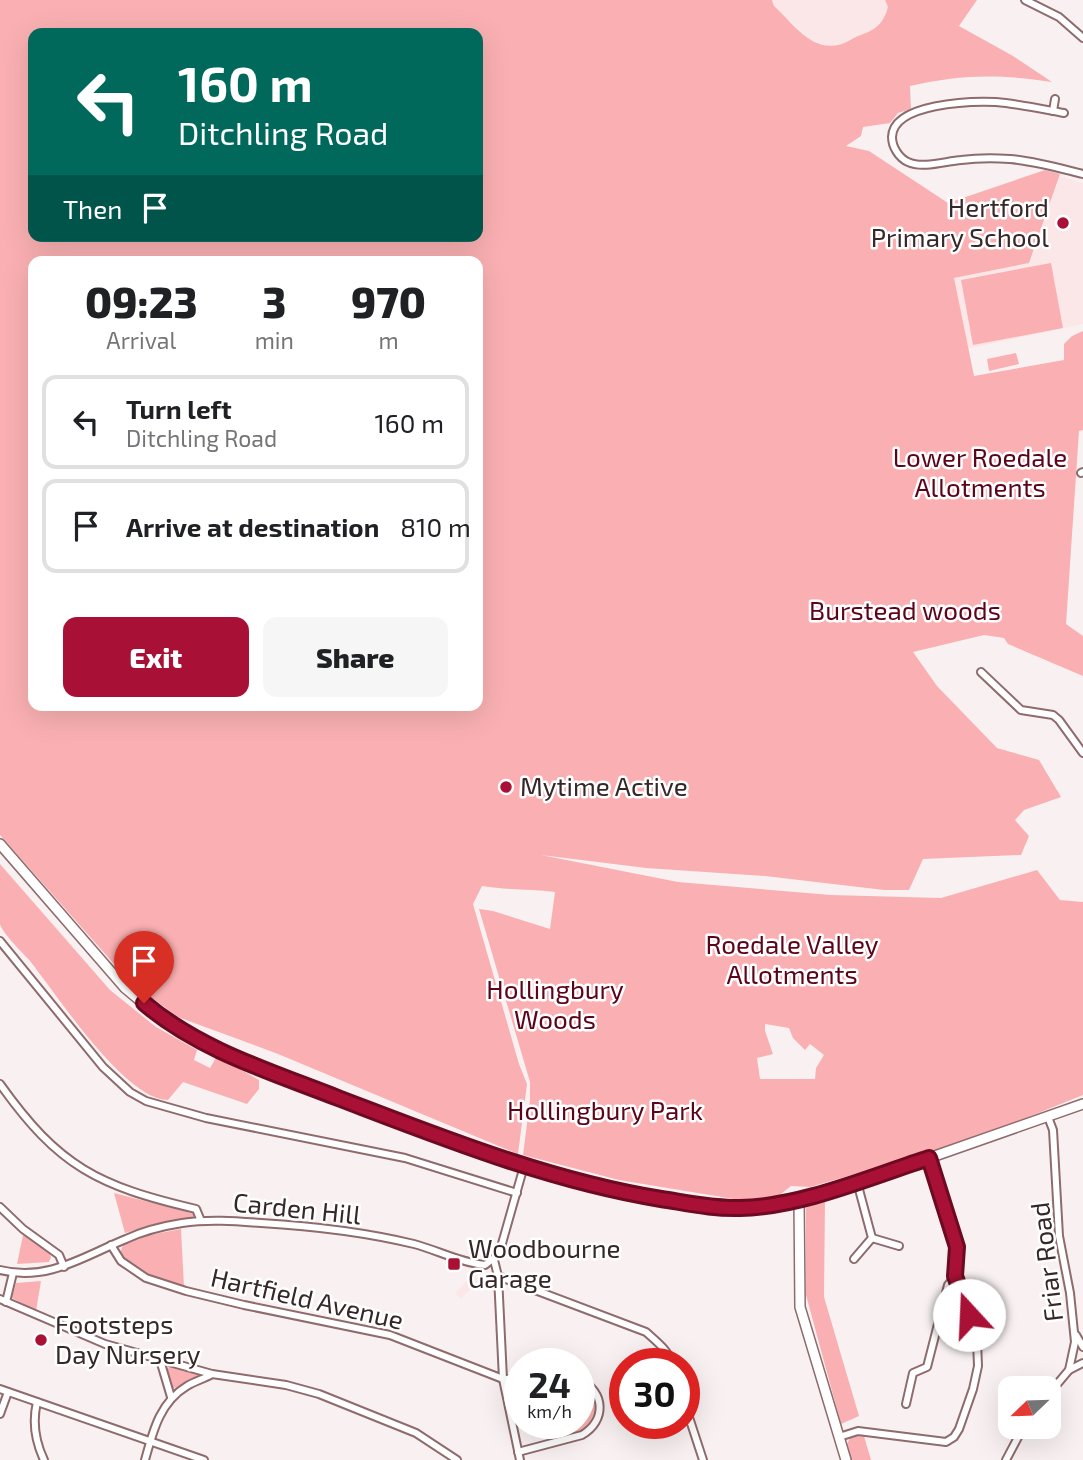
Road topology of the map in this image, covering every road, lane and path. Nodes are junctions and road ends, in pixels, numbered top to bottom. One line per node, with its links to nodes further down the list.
1 (1025, 0): 2 (street)
2 (1037, 3): 3 (street)
3 (1083, 37)
4 (1055, 99): 5 (street)
5 (1053, 111): 6 (street); 7 (street)
6 (1064, 113)
7 (1083, 174)
8 (981, 672): 9 (street)
9 (1083, 753)
10 (0, 844): 16 (street)
11 (0, 941): 18 (street)
12 (0, 1084): 21 (street)
13 (1083, 1104): 14 (street)
14 (1048, 1117): 15 (street); 33 (street, Friar Road)
15 (929, 1158): 17 (street); 31 (street)
16 (524, 1166): 18 (street); 19 (street)
17 (857, 1182): 19 (street); 22 (street)
18 (517, 1194): 26 (street)
19 (799, 1199): 50 (street)
20 (0, 1207): 27 (street)
21 (201, 1221): 23 (street, Carden Hill); 26 (street, Carden Hill)
22 (872, 1238): 24 (street); 25 (street)
23 (111, 1245): 27 (street, Carden Hill); 40 (street, Hartfield Avenue)
24 (899, 1246)
25 (853, 1259)
26 (495, 1260): 30 (street)
27 (64, 1267): 29 (street, Carden Hill)
28 (0, 1270): 29 (street, Carden Hill)
29 (13, 1273): 32 (street)
30 (498, 1276): 35 (street); 40 (street)
31 (955, 1276): 47 (street); 50 (street)
32 (3, 1300): 36 (street)
33 (1074, 1334): 34 (street); 38 (street, Friar Road)
34 (1083, 1347)
35 (663, 1348)
36 (160, 1360): 39 (street); 45 (street)
37 (1083, 1363): 38 (street)
38 (1069, 1370): 41 (street)
39 (212, 1374): 45 (street); 59 (street)
40 (503, 1379): 55 (street)
41 (1061, 1380)
42 (0, 1389): 43 (street)
43 (8, 1392): 46 (street); 48 (street)
44 (595, 1395): 49 (street)
45 (171, 1397): 54 (street)
46 (37, 1402): 54 (street); 56 (street)
47 (905, 1404)
48 (0, 1414)
49 (595, 1424)
50 (839, 1437): 61 (street)
51 (573, 1439): 55 (street)
52 (696, 1439): 60 (street)
53 (1017, 1439): 62 (street)
54 (150, 1443): 57 (street); 58 (street)
55 (519, 1456)
56 (44, 1460)
57 (145, 1460)
58 (204, 1460)
59 (457, 1460)
60 (703, 1460)
61 (846, 1460)
62 (1006, 1460)

